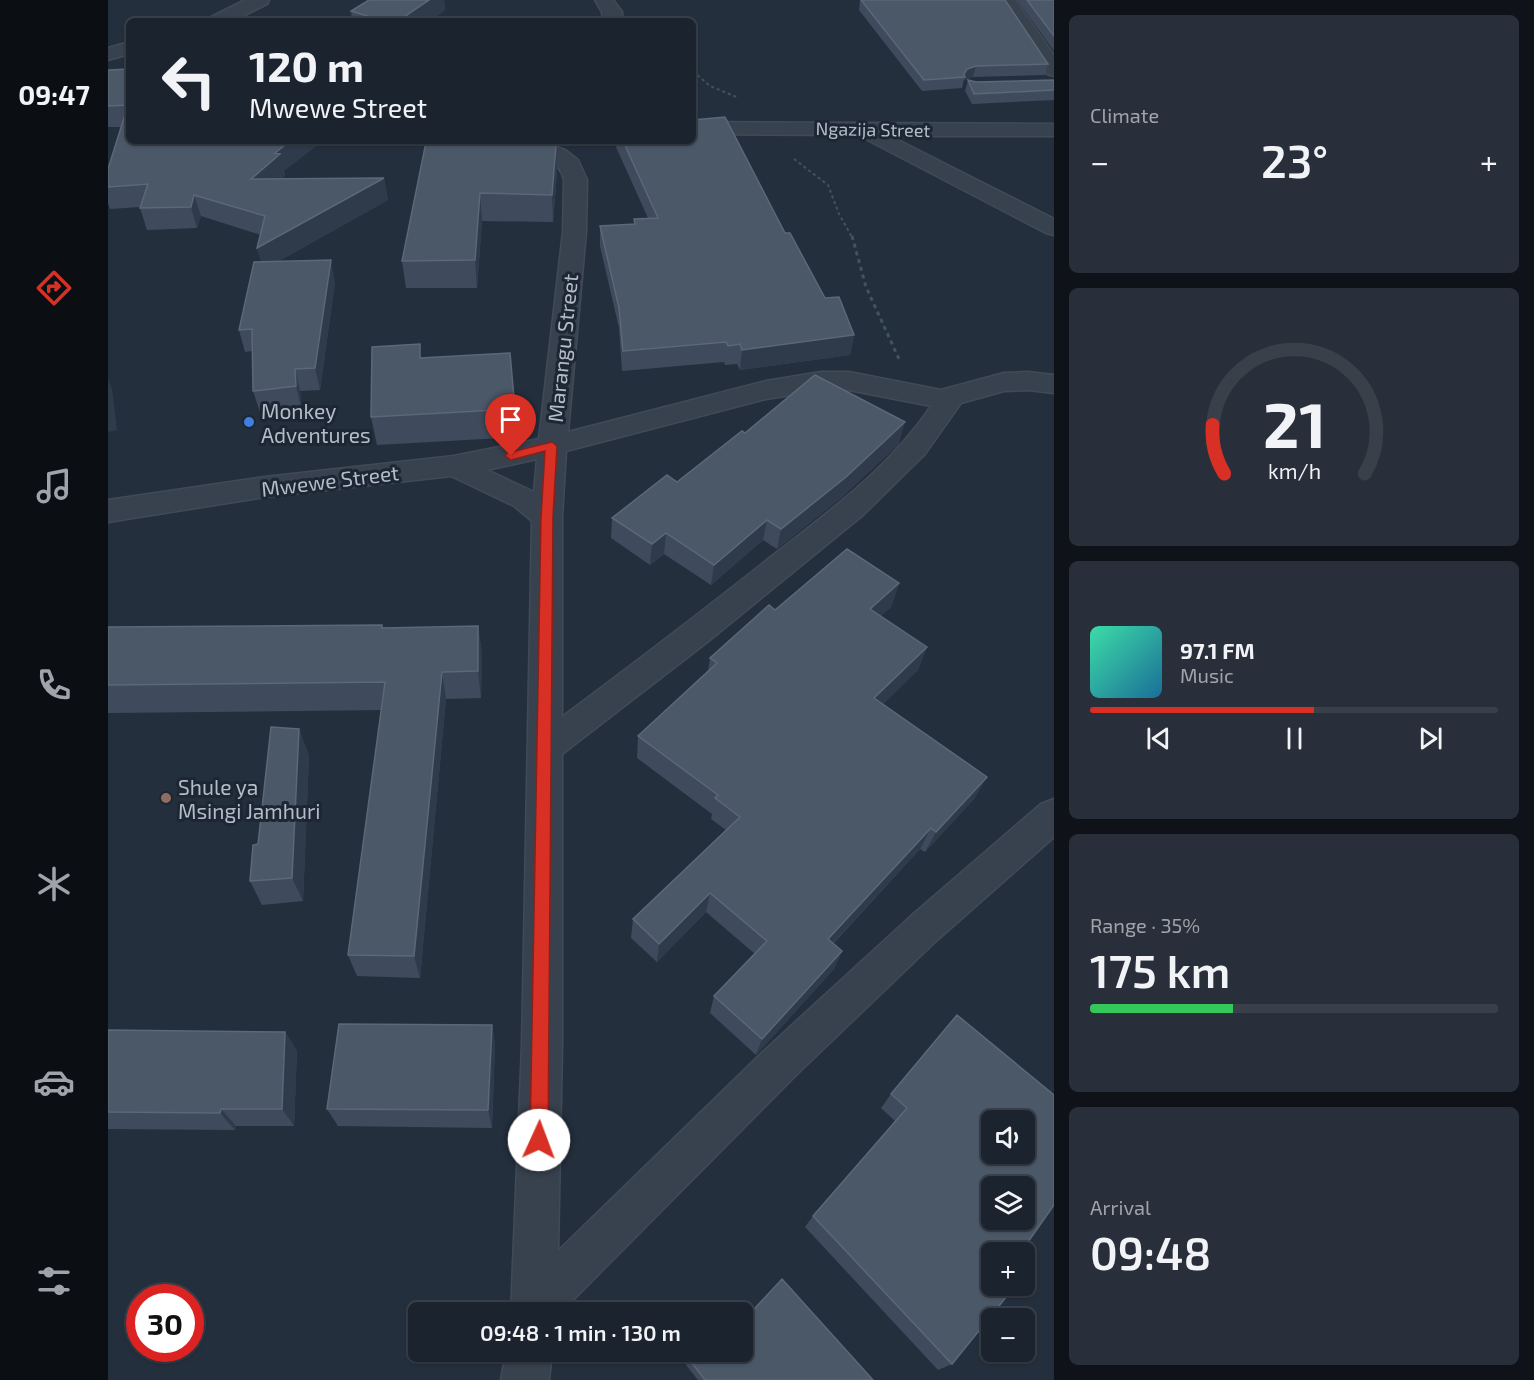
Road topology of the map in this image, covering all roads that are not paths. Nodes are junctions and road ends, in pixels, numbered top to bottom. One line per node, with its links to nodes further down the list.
1 (604, 0): 5 (street)
2 (1006, 0): 7 (street)
3 (255, 6): 4 (street)
4 (225, 18)
5 (613, 18)
6 (1044, 26): 7 (street)
7 (1024, 27): 11 (street)
8 (126, 49): 9 (street)
9 (108, 55): 10 (street)
10 (126, 56)
11 (1050, 79)
12 (696, 128): 13 (street, Ngazija Street)
13 (862, 130): 14 (street, Ngazija Street); 16 (street)
14 (1054, 130)
15 (525, 144): 19 (street, Marangu Street)
16 (1054, 228)
17 (1054, 384): 18 (street)
18 (950, 398): 19 (street, Mwewe Street); 23 (street)
19 (552, 446): 20 (street, Mwewe Street); 22 (street, Marangu Street)
20 (454, 466): 21 (street, Mwewe Street); 22 (street)
21 (108, 511)
22 (547, 517): 23 (street, Marangu Street)
23 (545, 748): 25 (street, Marangu Street)
24 (1054, 815): 26 (street)
25 (534, 1302)
26 (542, 1302)
27 (528, 1362): 28 (street)
28 (525, 1380)

